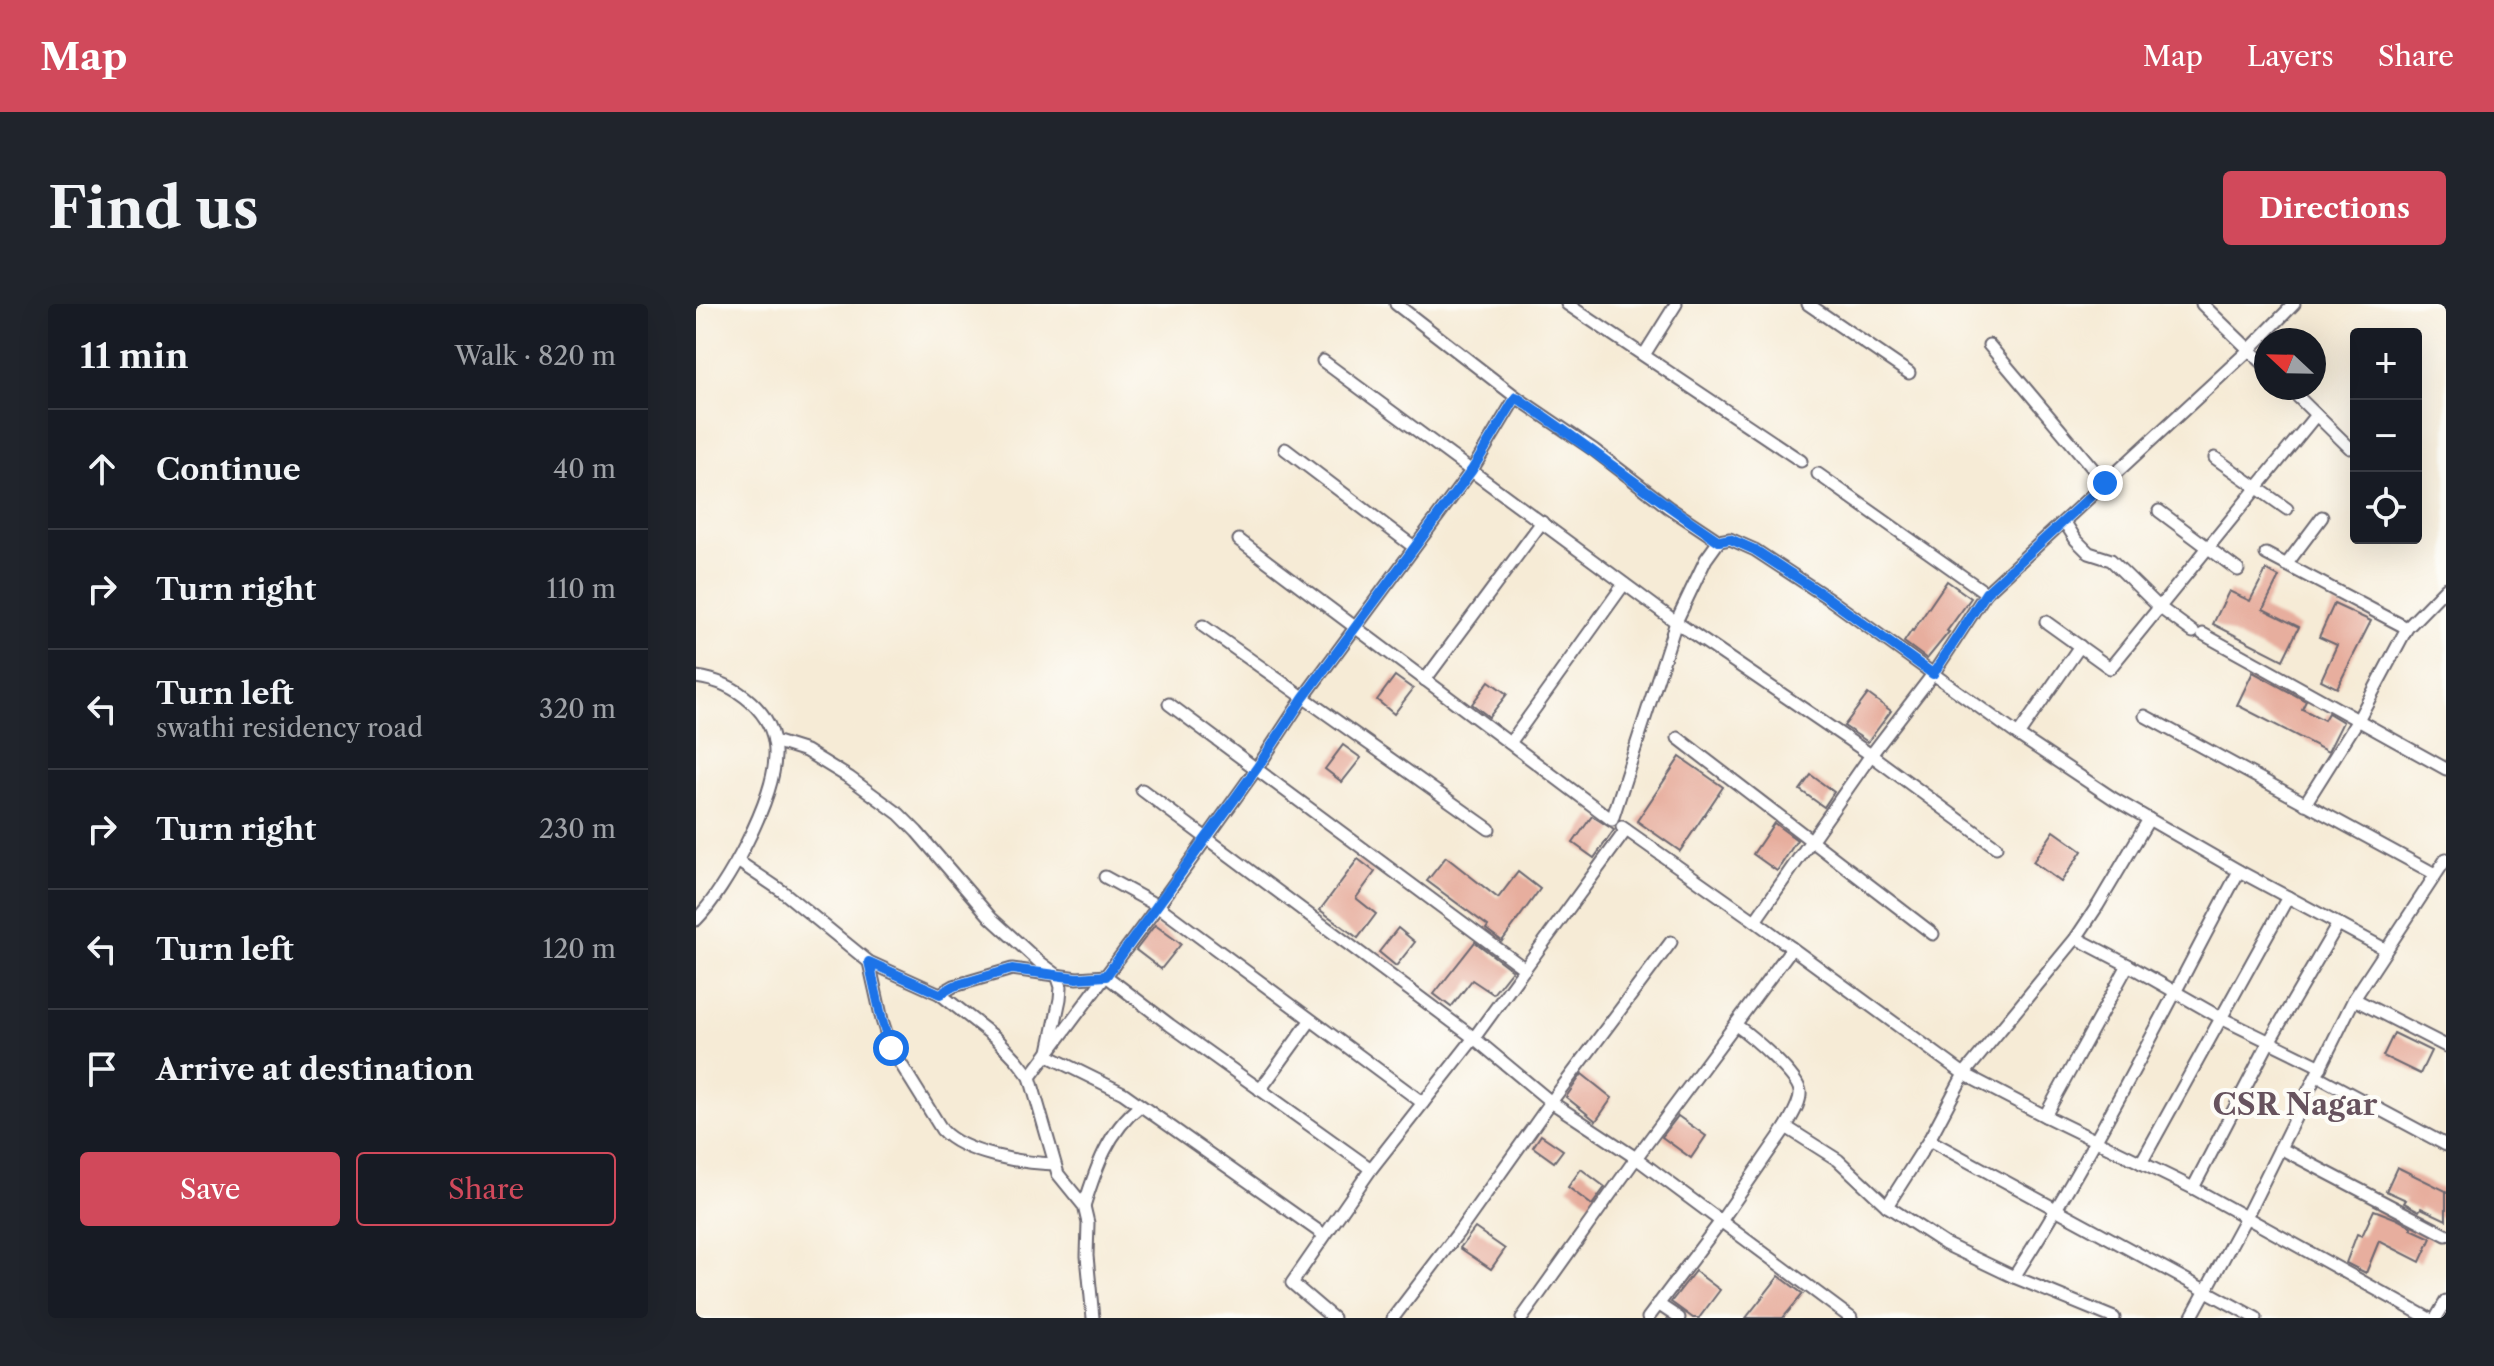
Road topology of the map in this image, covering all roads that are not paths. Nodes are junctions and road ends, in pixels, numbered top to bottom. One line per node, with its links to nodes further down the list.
1 (1396, 304): 13 (street)
2 (1567, 304): 9 (street)
3 (1676, 304): 9 (street)
4 (1808, 304): 12 (street)
5 (2202, 304): 8 (street)
6 (2294, 304): 8 (street)
7 (1989, 345): 22 (street)
8 (2249, 350): 10 (street); 22 (street)
9 (1644, 355): 19 (street)
10 (2254, 355)
11 (1323, 361): 20 (street)
12 (1909, 373)
13 (1516, 397): 20 (street); 30 (street)
14 (2301, 400): 15 (street)
15 (2316, 415): 16 (street); 23 (street)
16 (2350, 448)
17 (1285, 449): 31 (street)
18 (2215, 458): 23 (street)
19 (1801, 461)
20 (1472, 470): 28 (street); 31 (street)
21 (1818, 474): 38 (street)
22 (2105, 483): 27 (street)
23 (2255, 487): 24 (street); 32 (street)
24 (2287, 509)
25 (2159, 511): 32 (street)
26 (2322, 517): 34 (street)
27 (2064, 521): 38 (street); 39 (street)
28 (1542, 522): 36 (street); 48 (street)
29 (1239, 540): 43 (street)
30 (1719, 541): 40 (street); 46 (street)
31 (1414, 547): 43 (street)
32 (2207, 547): 35 (street); 39 (street)
33 (2266, 554): 34 (street)
34 (2286, 565): 44 (street)
35 (2238, 570)
36 (1624, 584): 40 (street); 56 (street)
37 (2446, 588): 44 (street)
38 (1986, 593): 46 (street)
39 (2159, 607): 45 (street); 52 (street)
40 (1676, 622): 57 (street); 63 (street)
41 (2046, 622): 45 (street)
42 (1203, 626): 49 (street)
43 (1355, 627): 48 (street); 49 (street)
44 (2407, 628): 52 (street)
45 (2080, 646): 53 (street)
46 (1933, 674): 53 (street); 57 (street)
47 (696, 677): 55 (street)
48 (1425, 680): 56 (street)
49 (1303, 698): 58 (street); 64 (street)
50 (1169, 704): 58 (street)
51 (2145, 716): 61 (street)
52 (2358, 720): 59 (street); 61 (street)
53 (2018, 735): 62 (street)
54 (1678, 738): 67 (street)
55 (774, 741): 70 (street); 87 (street)
56 (1510, 743): 63 (street)
57 (1871, 755): 67 (street); 68 (street)
58 (1257, 768): 66 (street); 86 (street)
59 (2446, 769)
60 (1142, 790): 66 (street)
61 (2305, 804): 72 (street)
62 (2149, 819): 71 (street); 80 (street)
63 (1612, 820): 65 (street)
64 (1489, 829)
65 (1626, 830): 77 (street); 86 (street)
66 (1207, 837): 75 (street); 95 (street)
67 (1812, 839): 77 (street); 79 (street)
68 (1996, 847)
69 (2446, 859): 72 (street)
70 (739, 862): 76 (street); 84 (street)
71 (2239, 871): 74 (street); 89 (street)
72 (2435, 874): 83 (street)
73 (1105, 877): 75 (street)
74 (2288, 897): 78 (street); 92 (street)
75 (1158, 906): 88 (street); 93 (street)
76 (696, 920)
77 (1755, 921): 82 (street)
78 (2338, 924): 83 (street); 96 (street)
79 (1933, 934)
80 (2076, 938): 85 (street); 100 (street)
81 (1671, 942): 103 (street)
82 (1792, 948): 94 (street); 100 (street)
83 (2385, 949): 91 (street)
84 (869, 962): 90 (street); 114 (street)
85 (2128, 965): 89 (street); 106 (street)
86 (1525, 969): 95 (street)
87 (1057, 975): 88 (street); 90 (street); 98 (street)
88 (1106, 976): 98 (street); 102 (street)
89 (2174, 991): 92 (street); 109 (street)
90 (940, 994): 101 (street)
91 (2354, 999): 97 (street); 99 (street)
92 (2221, 1018): 96 (street); 113 (street)
93 (1310, 1021): 102 (street); 104 (street)
94 (1736, 1025): 107 (street); 112 (street)
95 (1474, 1038): 103 (street); 104 (street)
96 (2269, 1042): 99 (street); 116 (street)
97 (2446, 1046)
98 (1048, 1056): 101 (street); 105 (street)
99 (2319, 1071): 110 (street); 111 (street)
100 (1964, 1074): 106 (street); 108 (street)
101 (1030, 1077): 114 (street)
102 (1260, 1090): 115 (street)
103 (1551, 1102): 112 (street); 131 (street)
104 (1423, 1103): 115 (street)
105 (1140, 1106): 117 (street); 122 (street)
106 (2045, 1116): 109 (street)
107 (1786, 1127): 118 (street); 121 (street)
108 (1929, 1140): 118 (street); 119 (street)
109 (2097, 1140): 113 (street); 119 (street)
110 (2446, 1145)
111 (2280, 1148): 120 (street); 123 (street)
112 (1636, 1158): 121 (street); 132 (street)
113 (2141, 1163): 116 (street)
114 (1054, 1164): 117 (street)
115 (1371, 1169): 122 (street)
116 (2193, 1188): 120 (street)
117 (1084, 1206): 129 (street)
118 (1887, 1206): 124 (street)
119 (2058, 1210): 124 (street); 125 (street)
120 (2246, 1217): 125 (street); 138 (street)
121 (1721, 1221): 127 (street); 135 (street)
122 (1324, 1235): 130 (street)
123 (2446, 1235)
124 (2014, 1277): 128 (street)
125 (2207, 1292): 136 (street); 137 (street)
126 (2446, 1301): 139 (street)
127 (1658, 1304): 133 (street); 134 (street)
128 (2105, 1317)
129 (1093, 1318)
130 (1333, 1318)
131 (1393, 1318)
132 (1522, 1318)
133 (1648, 1318)
134 (1679, 1318)
135 (1851, 1318)
136 (2191, 1318)
137 (2256, 1318)
138 (2428, 1318)
139 (2436, 1318)

